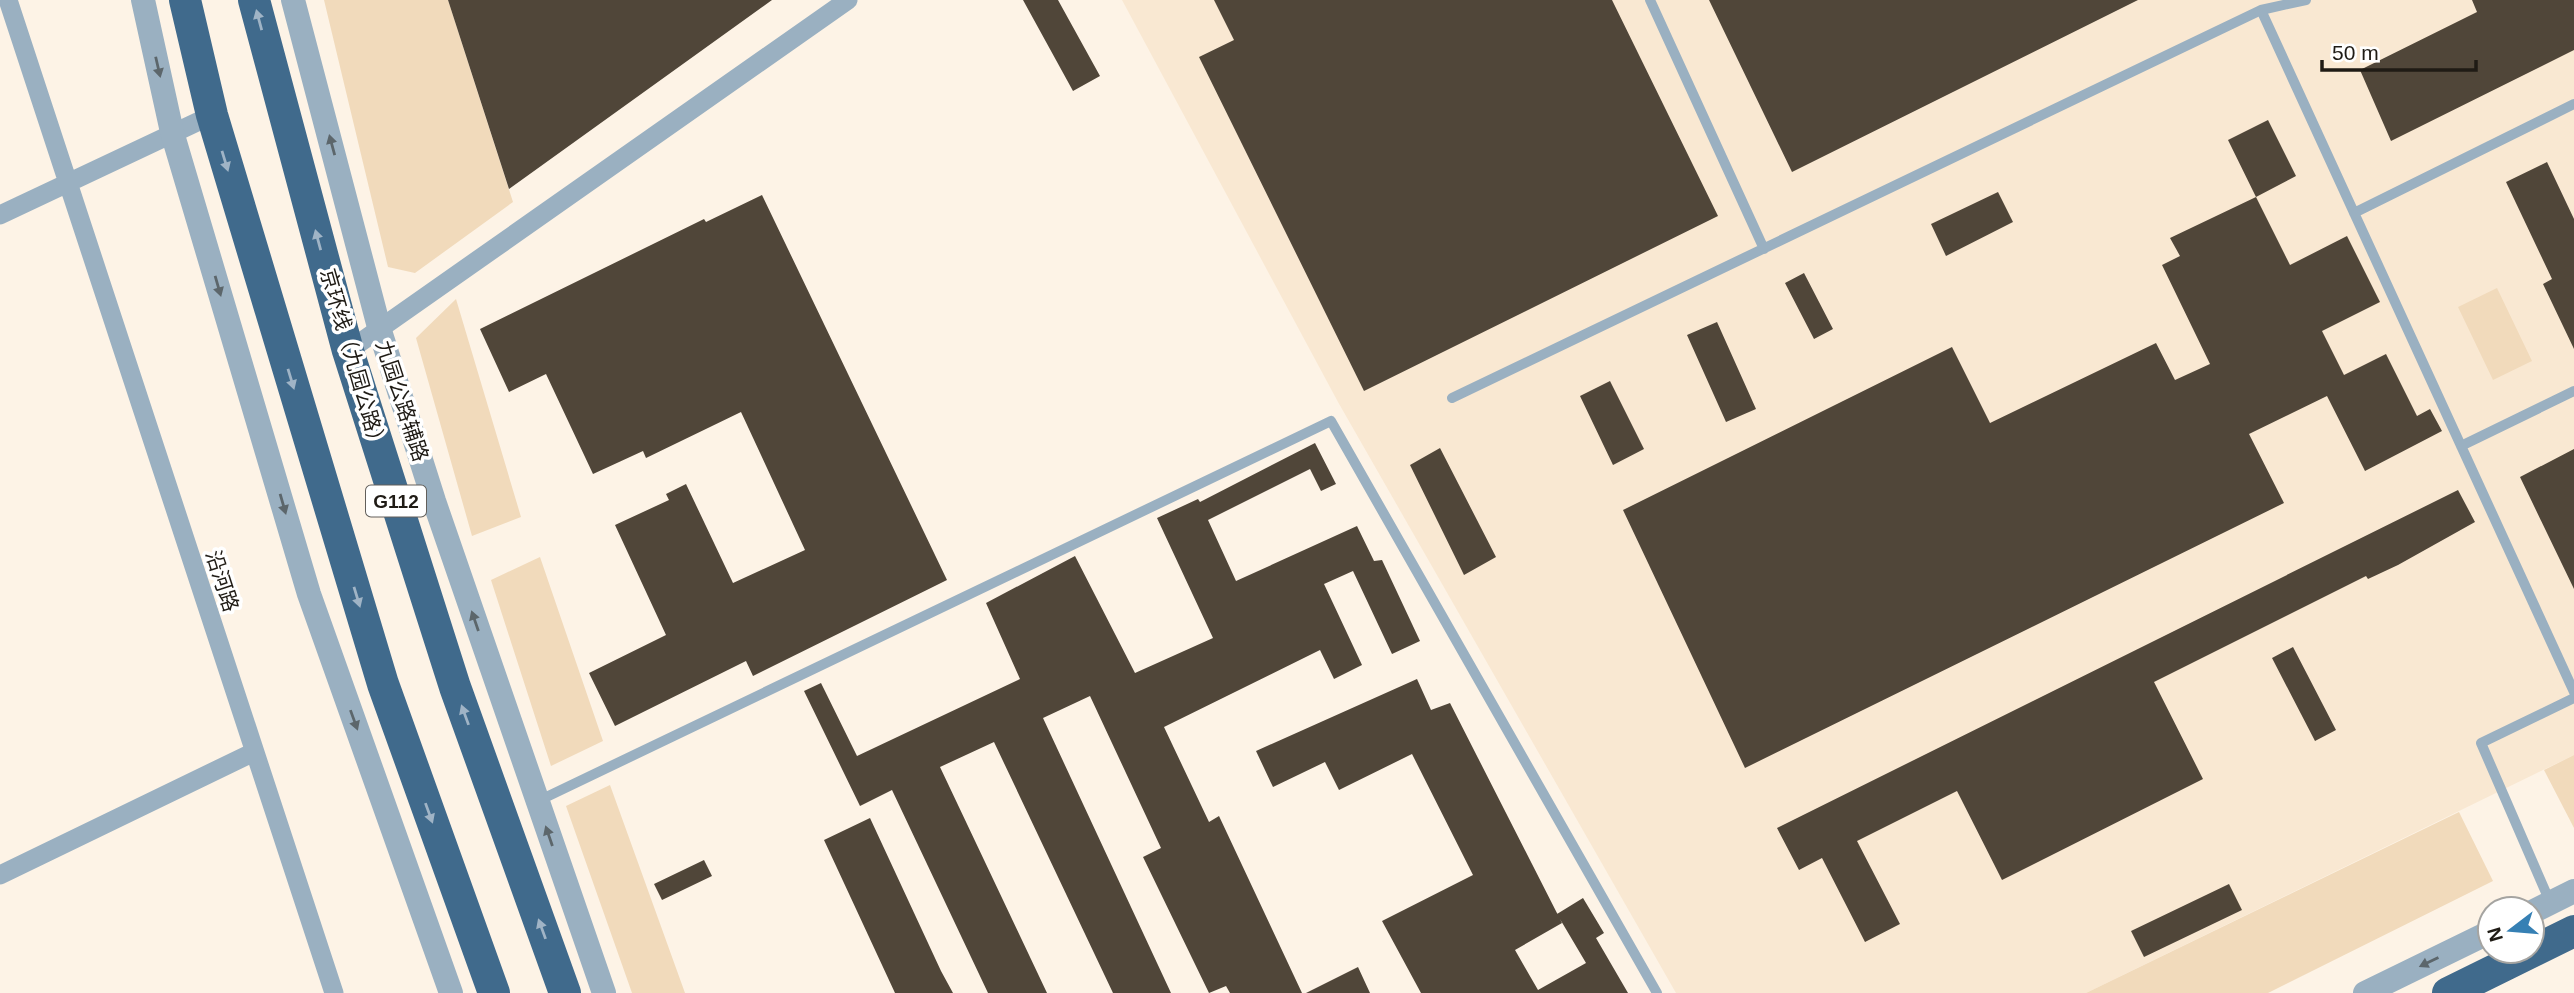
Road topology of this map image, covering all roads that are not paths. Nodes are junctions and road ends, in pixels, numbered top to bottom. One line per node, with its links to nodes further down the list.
1 (8, 0): 13 (street, 沿河路)
2 (143, 0): 12 (street, one-way to 12)
3 (185, 0): 11 (highway)
4 (254, 0): 18 (highway, 京环线（九园公路） / G112, one-way to 4)
5 (293, 0): 17 (street, 九园公路辅路, one-way to 5)
6 (848, 0): 17 (street)
7 (1650, 0): 16 (lane)
8 (2306, 0): 9 (lane)
9 (2261, 10): 14 (lane); 16 (lane)
10 (2574, 104): 14 (lane)
11 (212, 115): 12 (street); 34 (highway, one-way to 34)
12 (172, 132): 13 (street); 33 (street, one-way to 33)
13 (66, 183): 15 (street); 24 (street, 沿河路)
14 (2354, 214): 21 (lane)
15 (0, 215)
16 (1764, 248): 20 (lane)
17 (380, 331): 18 (street); 25 (street, 九园公路辅路, one-way to 17)
18 (348, 351): 35 (highway, 京环线（九园公路） / G112, one-way to 18)
19 (2574, 391): 21 (lane)
20 (1452, 398)
21 (2461, 446): 22 (lane)
22 (2574, 692)
23 (2574, 698): 28 (lane)
24 (254, 752): 26 (street); 32 (street, 沿河路)
25 (538, 802): 36 (street, 九园公路辅路, one-way to 25); 37 (lane)
26 (0, 876)
27 (2574, 891): 29 (street)
28 (2537, 895)
29 (2546, 905)
30 (2574, 932): 39 (highway)
31 (2476, 939): 38 (street, one-way to 38)
32 (334, 993)
33 (451, 993)
34 (494, 993)
35 (565, 993)
36 (604, 993)
37 (1657, 993)
38 (2365, 993)
39 (2448, 993)

